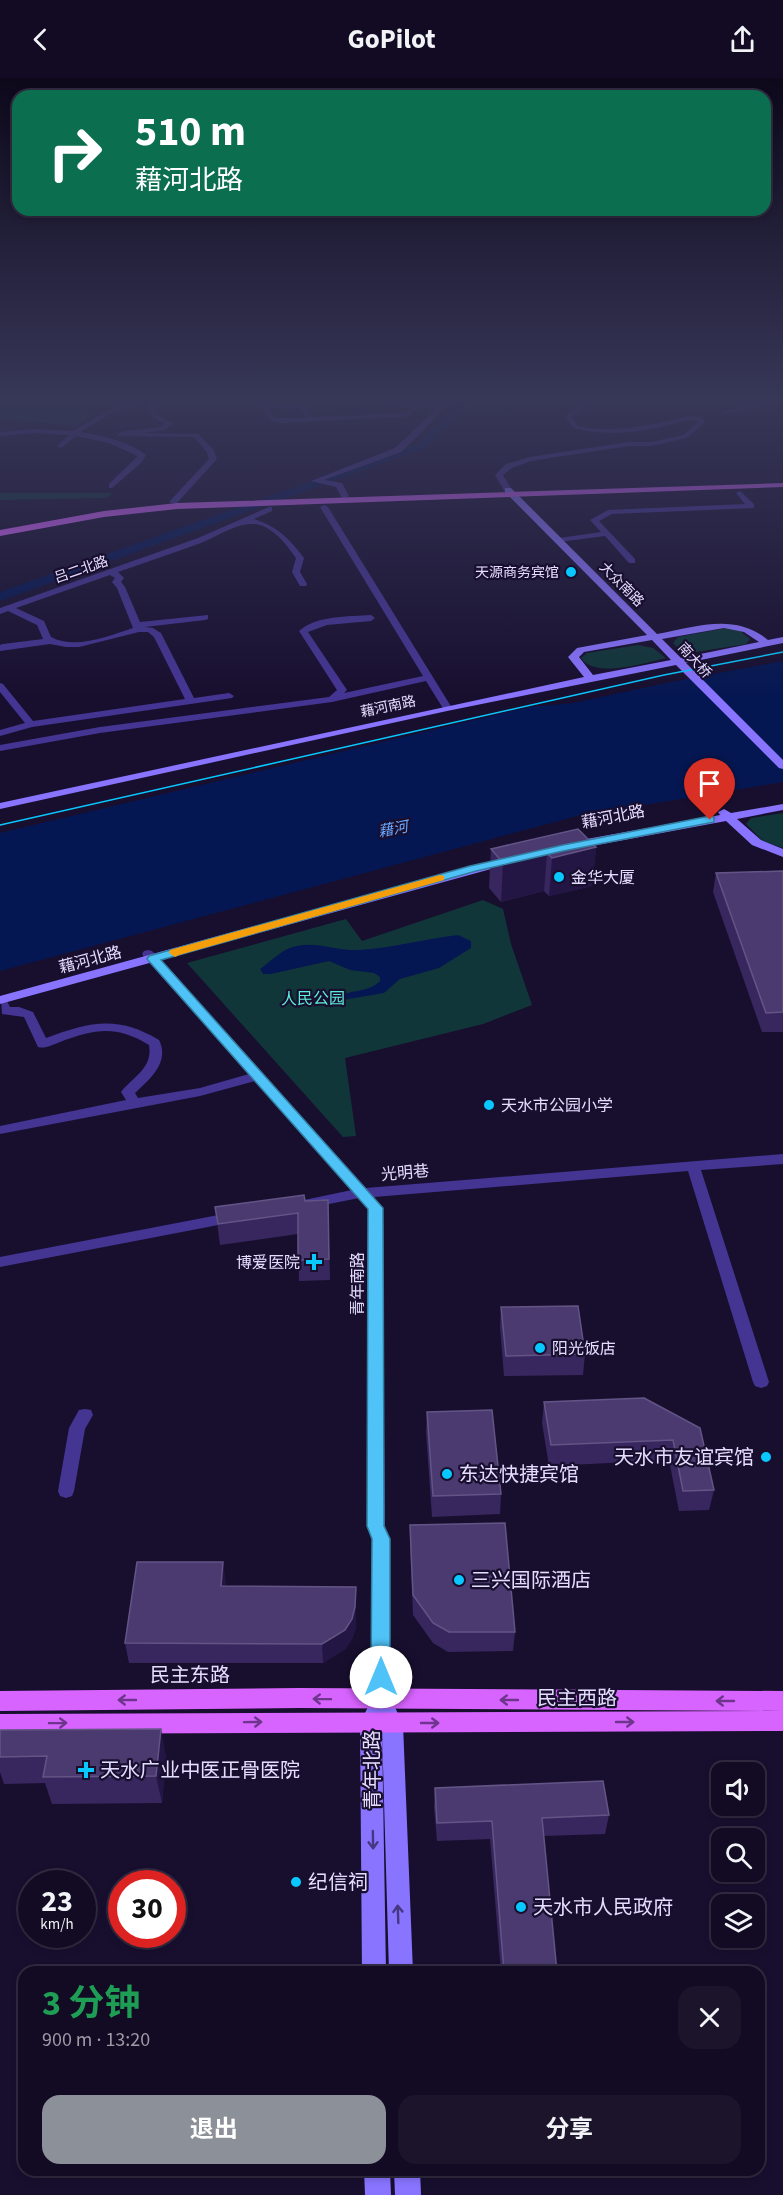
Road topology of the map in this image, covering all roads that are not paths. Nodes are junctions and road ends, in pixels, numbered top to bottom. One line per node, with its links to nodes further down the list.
1 (176, 499): 5 (street)
2 (370, 499): 10 (main road)
3 (518, 499): 11 (main road, 大众南路)
4 (745, 499): 9 (street)
5 (173, 502)
6 (324, 507): 24 (street)
7 (269, 509): 8 (street, 吕二北路)
8 (224, 531): 13 (street, 吕二北路); 14 (street)
9 (606, 534): 11 (street); 12 (street)
10 (0, 535)
11 (559, 540): 19 (main road, 大众南路)
12 (632, 561)
13 (112, 572): 15 (street, 吕二北路); 18 (street)
14 (303, 584)
15 (4, 609): 21 (street)
16 (205, 617): 18 (street)
17 (371, 618): 28 (street)
18 (137, 627): 21 (street); 29 (street)
19 (656, 637): 22 (main road); 25 (main road); 34 (main road, 南大桥); 35 (main road, 南大桥)
20 (783, 640): 22 (main road, 藉河南路)
21 (50, 641): 23 (street)
22 (766, 644): 25 (main road, 藉河南路)
23 (0, 648)
24 (429, 678): 28 (street); 30 (street)
25 (590, 678): 30 (main road, 藉河南路)
26 (0, 686): 31 (street)
27 (230, 696): 29 (street)
28 (333, 698): 33 (street)
29 (191, 701): 31 (street)
30 (447, 708): 37 (main road, 藉河南路)
31 (32, 724): 32 (street)
32 (0, 733)
33 (0, 748)
34 (783, 766)
35 (783, 778)
36 (783, 802): 39 (main road, 藉河北路)
37 (0, 806)
38 (783, 807): 39 (main road, 藉河北路)
39 (726, 814): 40 (main road, 藉河北路); 41 (main road)
40 (555, 847)
41 (783, 853)
42 (522, 854): 43 (main road, 藉河北路)
43 (150, 957): 44 (main road, 藉河北路); 45 (street, 青年南路)
44 (0, 998): 46 (street)
45 (257, 1076): 46 (street); 50 (street, 青年南路)
46 (134, 1103): 47 (street)
47 (0, 1130)
48 (783, 1160): 49 (street, 光明巷)
49 (693, 1166): 50 (street, 光明巷); 54 (street)
50 (362, 1193): 51 (street, 光明巷); 57 (street, 青年南路)
51 (292, 1207)
52 (245, 1215): 53 (street)
53 (0, 1262)
54 (761, 1382)
55 (85, 1415): 56 (street)
56 (66, 1491)
57 (381, 1700): 58 (main road, 民主东路, one-way to 58); 59 (main road, 民主西路, one-way to 57); 61 (main road, 青年北路)
58 (0, 1701)
59 (783, 1701)
60 (783, 1721): 61 (main road, 民主西路, one-way to 60)
61 (381, 1723): 62 (main road, one-way to 61); 63 (main road, 青年北路, one-way to 63); 64 (main road, 青年北路, one-way to 61)
62 (0, 1724)
63 (374, 1966)
64 (400, 1966)
65 (377, 2176): 67 (main road)
66 (407, 2176): 68 (main road)
67 (378, 2195)
68 (408, 2195)

